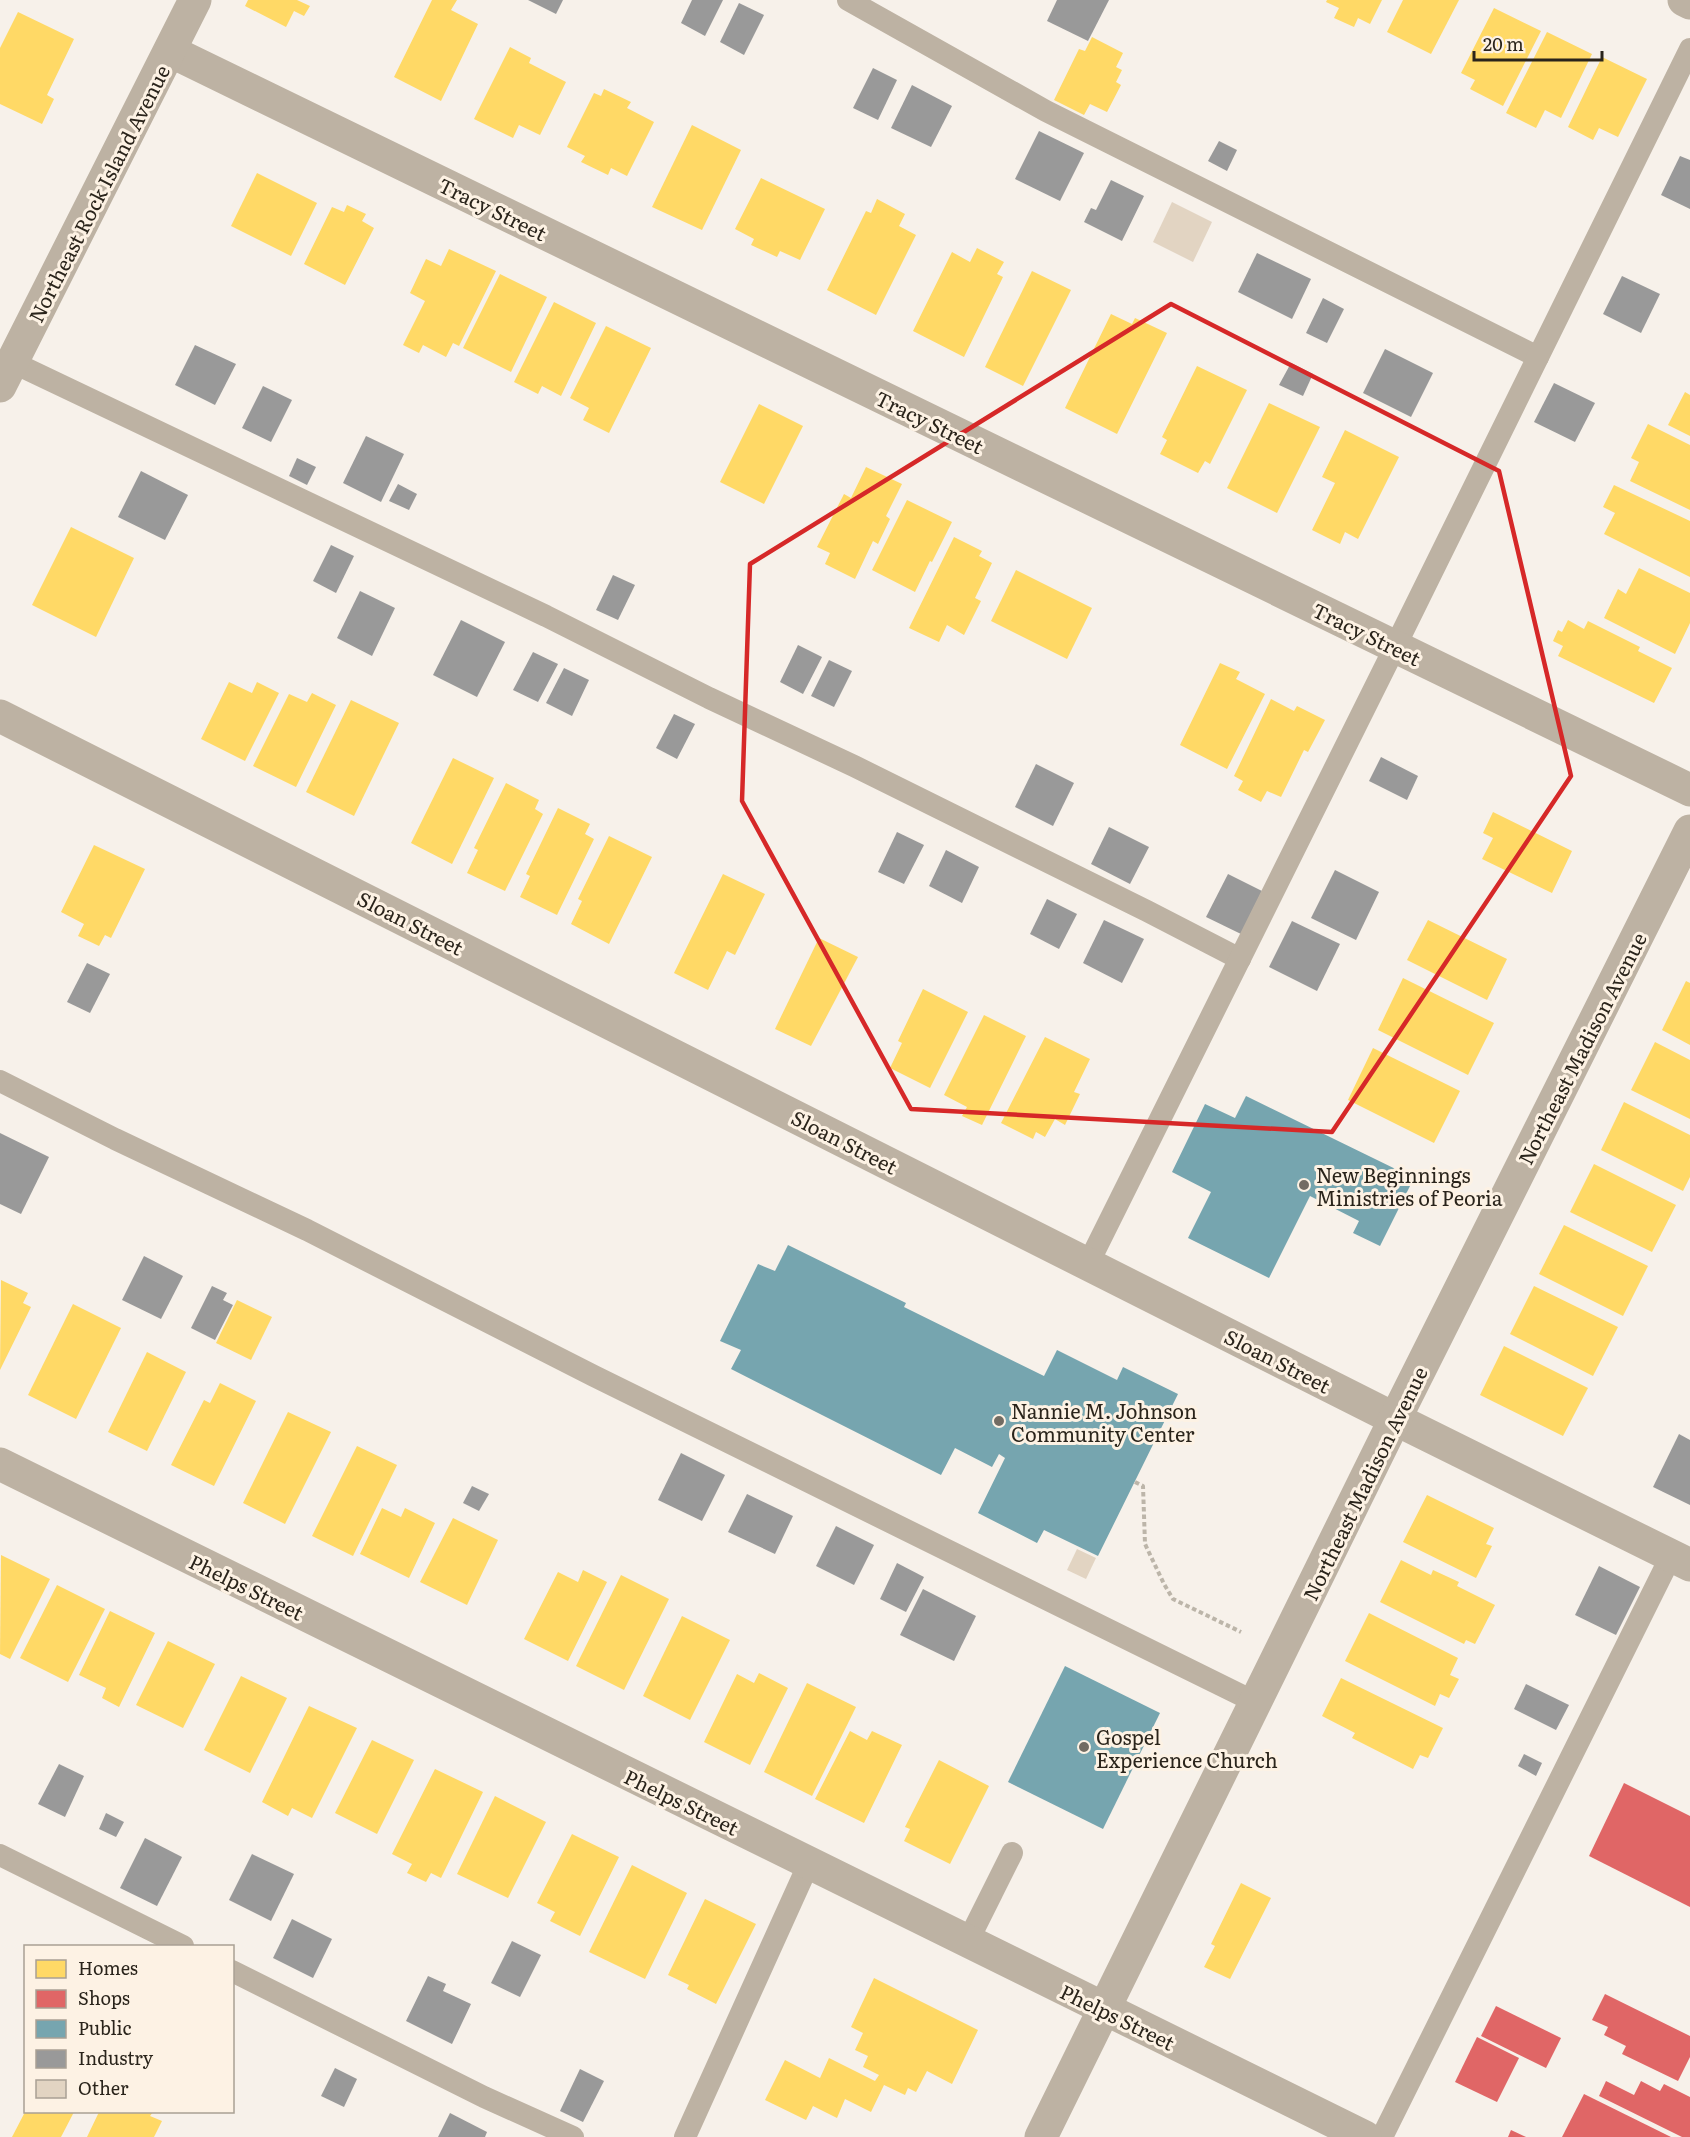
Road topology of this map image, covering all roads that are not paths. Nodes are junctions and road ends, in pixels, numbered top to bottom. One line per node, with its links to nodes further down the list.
1 (195, 0): 6 (street, Northeast Rock Island Avenue)
2 (848, 0): 7 (lane)
3 (1684, 0): 4 (street)
4 (1690, 3)
5 (1690, 49): 7 (lane)
6 (170, 51): 8 (street, Northeast Rock Island Avenue); 9 (street, Tracy Street)
7 (1538, 357): 9 (lane)
8 (6, 374): 13 (lane)
9 (1395, 647): 11 (street, Tracy Street); 13 (lane)
10 (0, 716): 15 (street, Sloan Street)
11 (1690, 790)
12 (1690, 831): 16 (street, Northeast Madison Avenue)
13 (1240, 959): 15 (lane)
14 (0, 1081): 19 (lane)
15 (1088, 1264): 16 (street, Sloan Street)
16 (1395, 1419): 18 (street, Sloan Street); 19 (street, Northeast Madison Avenue)
17 (0, 1464): 22 (street, Phelps Street)
18 (1685, 1561): 31 (lane)
19 (1255, 1702): 26 (street, Northeast Madison Avenue)
20 (1012, 1853): 23 (lane)
21 (0, 1855): 24 (lane)
22 (809, 1863): 23 (street, Phelps Street); 28 (lane)
23 (968, 1941): 26 (street, Phelps Street)
24 (179, 1945)
25 (234, 1972): 27 (lane)
26 (1104, 2008): 29 (street, Northeast Madison Avenue); 30 (street, Phelps Street)
27 (573, 2137)
28 (685, 2137)
29 (1041, 2137)
30 (1365, 2137)
31 (1382, 2137)

